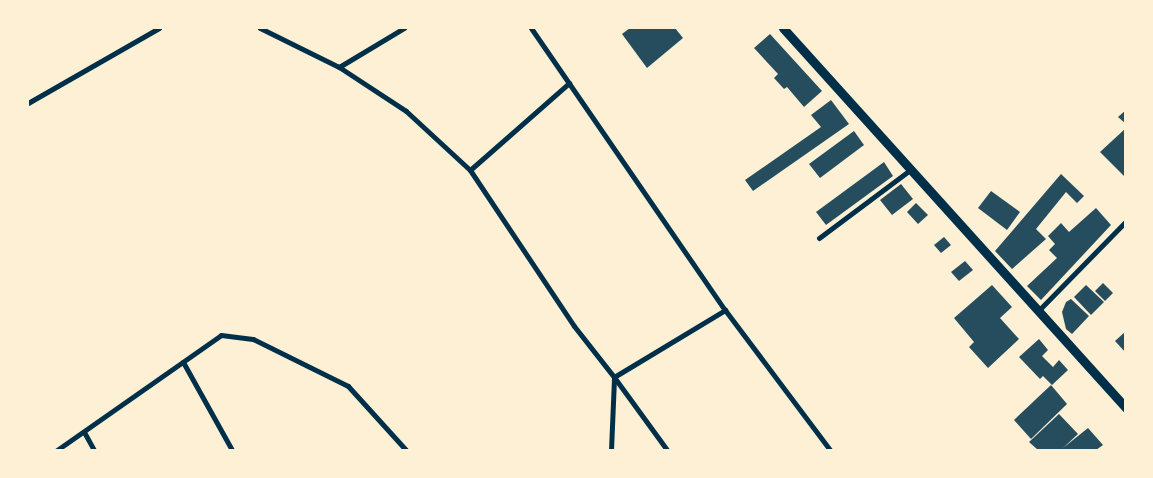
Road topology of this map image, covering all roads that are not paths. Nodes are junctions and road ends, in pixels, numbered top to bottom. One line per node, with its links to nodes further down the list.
1 (158, 28): 8 (street)
2 (260, 28): 6 (street)
3 (404, 28): 6 (street)
4 (530, 28): 7 (street)
5 (783, 28): 10 (street)
6 (339, 67): 9 (street)
7 (569, 84): 9 (street); 13 (street)
8 (28, 103)
9 (470, 170): 16 (street)
10 (910, 170): 12 (street); 14 (street)
11 (1126, 221): 14 (street)
12 (820, 238)
13 (725, 310): 16 (street); 25 (street)
14 (1038, 311): 17 (street)
15 (183, 362): 18 (street); 21 (street); 22 (street)
16 (614, 377): 23 (street); 24 (street)
17 (1126, 408)
18 (84, 432): 19 (street); 20 (street)
19 (57, 450)
20 (94, 450)
21 (232, 450)
22 (406, 450)
23 (611, 450)
24 (667, 450)
25 (830, 450)

